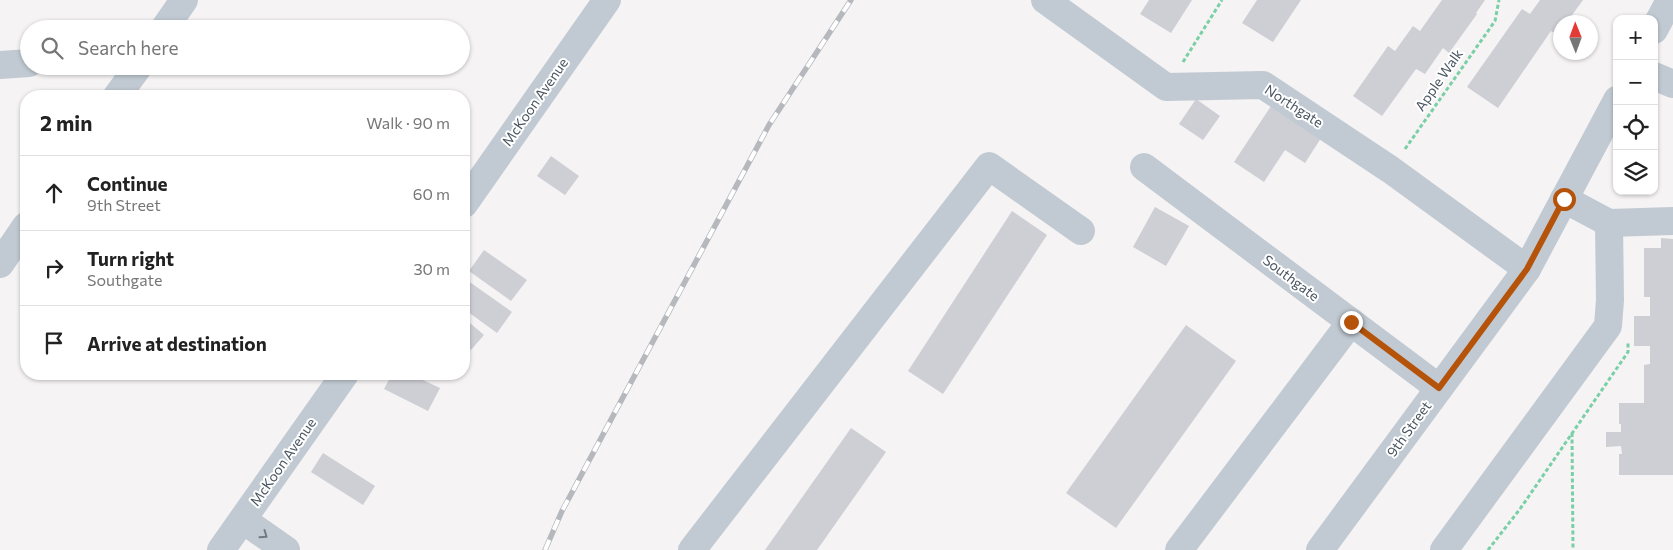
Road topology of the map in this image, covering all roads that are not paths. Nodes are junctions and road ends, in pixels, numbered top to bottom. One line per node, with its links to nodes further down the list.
1 (184, 0): 5 (street)
2 (606, 0): 15 (street, McKoon Avenue)
3 (1045, 0): 22 (street, Northgate)
4 (1670, 0): 6 (street)
5 (170, 20)
6 (1658, 22)
7 (20, 64): 8 (street)
8 (0, 65)
9 (132, 75): 12 (street)
10 (1658, 78): 11 (street)
11 (1673, 84)
12 (122, 90)
13 (1614, 105): 16 (street, 9th Street)
14 (1144, 167): 23 (street, Southgate)
15 (470, 195)
16 (1564, 199): 18 (street); 22 (street, 9th Street)
17 (1673, 221): 18 (street)
18 (1609, 223): 32 (street)
19 (1081, 231): 29 (street)
20 (20, 235): 21 (street)
21 (0, 264)
22 (1527, 269): 25 (street, 9th Street)
23 (1351, 322): 25 (street, Southgate); 30 (street)
24 (341, 380): 26 (street, McKoon Avenue)
25 (1439, 388): 31 (street, 9th Street)
26 (243, 520): 27 (street, McKoon Avenue); 28 (street, one-way to 28)
27 (221, 550)
28 (286, 550)
29 (692, 550)
30 (1179, 550)
31 (1320, 550)
32 (1444, 550)

